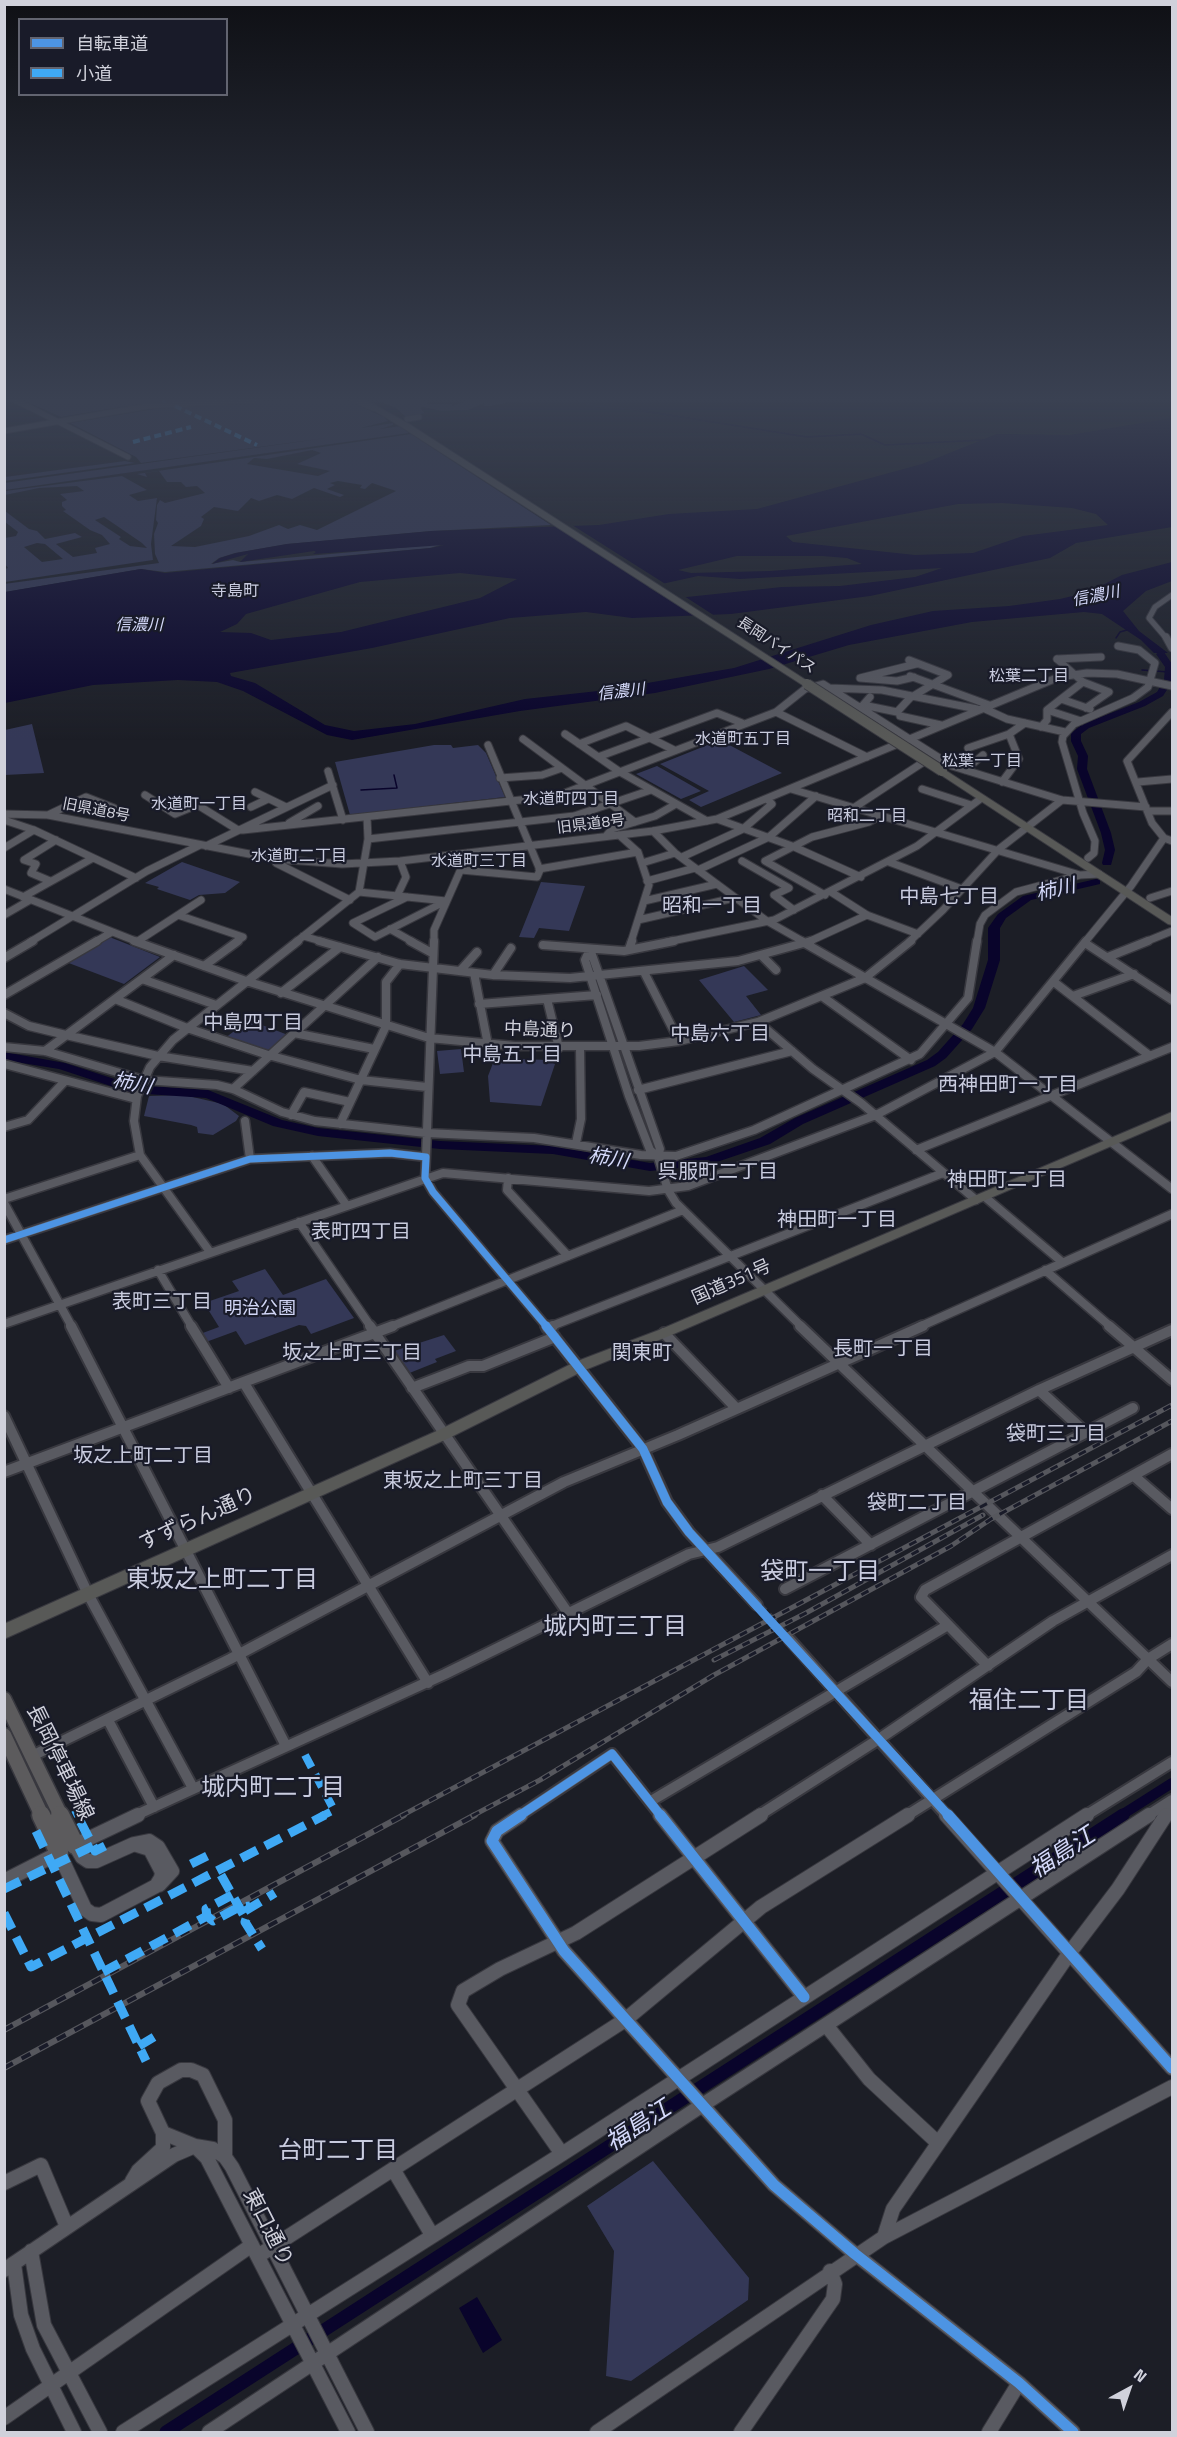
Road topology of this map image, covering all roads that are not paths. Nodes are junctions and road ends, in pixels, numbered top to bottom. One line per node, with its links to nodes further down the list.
1 (546, 514): 12 (highway, 長岡バイパス)
2 (1173, 595): 4 (street)
3 (1118, 646): 10 (street)
4 (1173, 648)
5 (1101, 657): 9 (street)
6 (909, 660): 7 (street)
7 (918, 663): 8 (street); 14 (street)
8 (893, 668): 11 (street); 11 (street)
9 (1075, 674): 10 (street, 旧県道8号); 13 (street); 21 (street, 旧県道8号)
10 (1154, 676): 15 (street, 旧県道8号); 25 (street)
11 (914, 677): 14 (street)
12 (805, 682): 16 (street); 24 (street); 42 (street); 93 (highway, 長岡バイパス, bridge)
13 (1083, 682): 19 (street); 22 (street)
14 (935, 684): 17 (street); 21 (street)
15 (1173, 686)
16 (829, 688): 17 (street); 38 (street)
17 (914, 696): 18 (street); 20 (street)
18 (870, 697)
19 (1061, 699): 22 (street); 23 (street)
20 (957, 705): 21 (street); 28 (street)
21 (983, 707): 28 (street, 旧県道8号); 31 (street)
22 (1086, 708): 25 (street)
23 (1047, 710): 29 (street); 33 (street)
24 (776, 712): 30 (street); 47 (street)
25 (1101, 712): 29 (street)
26 (1173, 712): 56 (street)
27 (900, 716): 32 (street)
28 (954, 720): 32 (street, 旧県道8号)
29 (1081, 721): 34 (street)
30 (742, 723): 37 (street); 44 (street)
31 (1025, 723): 33 (street); 36 (street)
32 (941, 725): 38 (street, 旧県道8号)
33 (1041, 727): 34 (street)
34 (1065, 732): 71 (street)
35 (565, 734): 40 (street)
36 (1009, 734): 43 (street); 55 (street)
37 (650, 738): 40 (street); 44 (street); 46 (street)
38 (909, 738): 42 (street, 旧県道8号); 50 (street)
39 (524, 739): 49 (street)
40 (579, 744): 46 (street)
41 (488, 745): 53 (street)
42 (894, 745): 47 (street, 旧県道8号)
43 (968, 748)
44 (674, 750): 52 (street)
45 (983, 755): 50 (street)
46 (598, 757): 52 (street)
47 (867, 757): 59 (street, 旧県道8号)
48 (922, 763): 79 (street)
49 (562, 768): 53 (street); 58 (street)
50 (965, 770): 55 (street)
51 (328, 771): 57 (street)
52 (620, 772): 58 (street); 61 (street)
53 (500, 778): 68 (street)
54 (1173, 779): 56 (street)
55 (1002, 782): 70 (street)
56 (1138, 783): 81 (street)
57 (333, 785): 78 (street); 89 (street)
58 (587, 786): 68 (street); 72 (street)
59 (791, 789): 64 (street); 67 (street, 旧県道8号)
60 (922, 789): 75 (street)
61 (651, 790): 72 (street); 73 (street)
62 (255, 792): 66 (street)
63 (145, 795): 74 (street)
64 (816, 796): 79 (street); 102 (street)
65 (188, 799): 74 (street)
66 (268, 799): 77 (street); 78 (street)
67 (767, 799): 88 (street, 旧県道8号); 95 (street)
68 (511, 800): 86 (street); 91 (street)
69 (979, 800): 75 (street)
70 (1062, 800): 71 (street); 93 (street, 中島通り)
71 (1084, 803): 81 (street); 116 (street)
72 (610, 804): 91 (street); 92 (street)
73 (676, 804): 90 (street); 92 (street)
74 (197, 805): 97 (street)
75 (971, 805): 99 (street)
76 (318, 806): 94 (street)
77 (251, 807)
78 (286, 807): 97 (street)
79 (855, 807): 85 (street)
80 (114, 808): 84 (street)
81 (1147, 809): 82 (street); 103 (street)
82 (1173, 811)
83 (4, 814): 84 (street, 旧県道8号)
84 (48, 815): 107 (street, 旧県道8号)
85 (882, 815): 99 (street); 109 (street)
86 (367, 817): 89 (street); 104 (street)
87 (4, 819): 96 (street)
88 (717, 819): 90 (street, 旧県道8号); 95 (street)
89 (343, 820): 94 (street)
90 (707, 821): 98 (street, 旧県道8号)
91 (520, 822): 104 (street); 108 (street)
92 (635, 822): 101 (street)
93 (1031, 825): 111 (street, 中島通り); 116 (highway, 長岡バイパス); 126 (highway, 長岡バイパス)
94 (285, 826): 97 (street)
95 (743, 829): 102 (street); 114 (street)
96 (34, 830): 105 (street); 110 (street)
97 (238, 830): 107 (street)
98 (652, 831): 100 (street, 旧県道8号); 114 (street)
99 (938, 831): 111 (street); 120 (street)
100 (619, 835): 101 (street, 旧県道8号); 112 (street)
101 (606, 836): 108 (street, 旧県道8号)
102 (769, 837): 109 (street); 124 (street)
103 (1164, 838): 106 (street); 135 (street)
104 (368, 839): 121 (street)
105 (56, 840): 115 (street); 130 (street)
106 (1173, 841)
107 (203, 845): 117 (street, 旧県道8号); 129 (street)
108 (530, 845): 113 (street, 旧県道8号); 123 (street)
109 (792, 846): 128 (street); 138 (street)
110 (4, 848)
111 (999, 849): 127 (street); 134 (street, 中島通り)
112 (638, 852): 122 (street); 123 (street)
113 (468, 853): 118 (street, 旧県道8号); 125 (street)
114 (679, 855): 122 (street); 124 (street)
115 (93, 858): 129 (street); 130 (street)
116 (1088, 858): 135 (highway, 長岡バイパス)
117 (275, 859): 121 (street, 旧県道8号); 145 (street)
118 (400, 861): 121 (street, 旧県道8号); 139 (street)
119 (742, 861): 148 (street)
120 (889, 862): 128 (street); 134 (street)
121 (364, 863): 137 (street)
122 (642, 863): 131 (street)
123 (539, 869): 125 (street)
124 (696, 869): 131 (street); 132 (street)
125 (461, 870): 146 (street)
126 (1099, 874): 127 (street); 135 (highway, 長岡バイパス)
127 (1080, 875): 208 (street)
128 (861, 877): 138 (street)
129 (136, 878): 153 (street)
130 (50, 881): 141 (street)
131 (647, 881): 147 (street)
132 (717, 884): 142 (street); 147 (street)
133 (4, 889): 141 (street, 中島通り)
134 (962, 889): 160 (street, 中島通り)
135 (1129, 889): 143 (highway, 長岡バイパス); 156 (highway, 長岡バイパス); 163 (street)
136 (1173, 891): 143 (street)
137 (359, 892): 139 (street); 145 (street)
138 (828, 893): 148 (street); 152 (street)
139 (397, 896): 140 (street)
140 (406, 897): 146 (street); 157 (street)
141 (26, 898): 150 (street); 153 (street, 中島通り)
142 (734, 898): 154 (street); 155 (street)
143 (1149, 898): 149 (highway, 長岡バイパス)
144 (201, 900): 151 (street)
145 (350, 900): 161 (street)
146 (446, 901): 157 (street); 173 (street)
147 (644, 901): 154 (street)
148 (794, 910): 155 (street)
149 (1173, 913)
150 (4, 915)
151 (178, 915): 162 (street); 180 (street)
152 (867, 915): 160 (street); 164 (street)
153 (72, 918): 159 (street, 中島通り); 171 (street)
154 (638, 920): 170 (street)
155 (767, 921): 164 (street); 170 (street)
156 (1173, 922)
157 (390, 929): 173 (street)
158 (1173, 931): 177 (street)
159 (112, 932): 162 (street, 中島通り); 194 (street)
160 (918, 934): 189 (street, 中島通り)
161 (303, 936): 166 (street); 191 (street)
162 (138, 941): 174 (street, 中島通り)
163 (1085, 943): 177 (street); 192 (street)
164 (804, 944): 175 (street); 189 (street)
165 (543, 945): 169 (street)
166 (340, 947): 176 (street); 193 (street)
167 (4, 948): 171 (street)
168 (511, 948): 187 (street)
169 (590, 949): 170 (street); 188 (street)
170 (628, 949)
171 (14, 952): 178 (street)
172 (477, 952): 183 (street)
173 (432, 953): 181 (street)
174 (174, 956): 180 (street, 中島通り); 190 (street)
175 (762, 956): 182 (street); 184 (street)
176 (378, 957): 179 (street); 203 (street)
177 (1108, 957): 186 (street)
178 (4, 958)
179 (400, 964): 181 (street); 206 (street)
180 (204, 966): 191 (street, 中島通り)
181 (433, 968): 183 (street); 211 (street)
182 (777, 970)
183 (460, 971): 185 (street)
184 (644, 972): 188 (street); 212 (street)
185 (474, 973): 187 (street); 201 (street)
186 (1134, 974): 196 (street); 200 (street)
187 (493, 975): 188 (street)
188 (595, 976): 195 (street); 216 (street)
189 (865, 978): 197 (street, 中島通り); 208 (street)
190 (142, 979): 198 (street); 202 (street)
191 (246, 981): 193 (street, 中島通り); 202 (street)
192 (1054, 982): 196 (street); 222 (street)
193 (281, 993): 203 (street, 中島通り)
194 (4, 995)
195 (597, 995): 199 (street); 216 (street)
196 (1073, 996): 225 (street)
197 (824, 998): 205 (street, 中島通り); 226 (street)
198 (115, 999): 207 (street); 210 (street)
199 (547, 999): 201 (street); 215 (street)
200 (1173, 1000)
201 (479, 1004): 213 (street)
202 (216, 1005): 207 (street)
203 (324, 1006): 206 (street, 中島通り); 209 (street)
204 (4, 1013): 210 (street)
205 (758, 1022): 212 (street, 中島通り); 221 (street)
206 (386, 1026): 211 (street, 中島通り); 219 (street)
207 (187, 1028): 223 (street); 224 (street)
208 (950, 1028): 222 (street); 226 (street)
209 (294, 1033): 219 (street); 223 (street)
210 (66, 1035): 220 (street); 224 (street)
211 (429, 1038): 213 (street, 中島通り); 232 (street)
212 (679, 1041): 216 (street, 中島通り)
213 (488, 1045): 215 (street, 中島通り)
214 (4, 1047): 220 (street)
215 (559, 1047): 218 (street, 中島通り)
216 (618, 1047): 218 (street, 中島通り); 234 (street); 252 (street)
217 (1173, 1047): 225 (street)
218 (580, 1048): 247 (street)
219 (374, 1049): 229 (street)
220 (45, 1051): 231 (street)
221 (792, 1052): 234 (street); 235 (street)
222 (995, 1052): 236 (street); 240 (street)
223 (268, 1055): 228 (street); 229 (street)
224 (158, 1056): 228 (street); 231 (street)
225 (1150, 1056): 236 (street)
226 (911, 1060): 235 (street)
227 (4, 1065): 230 (street)
228 (253, 1071): 233 (street)
229 (361, 1080): 232 (street); 238 (street)
230 (65, 1081): 237 (street); 244 (street)
231 (143, 1081): 233 (street); 237 (street)
232 (428, 1087): 245 (street)
233 (233, 1089): 239 (street)
234 (638, 1090): 252 (street)
235 (844, 1091): 240 (street); 252 (street)
236 (1053, 1096): 246 (street); 248 (street)
237 (137, 1097): 250 (street)
238 (350, 1102): 239 (street); 243 (street)
239 (291, 1115): 243 (street)
240 (876, 1115): 248 (street); 259 (street)
241 (1173, 1116): 246 (highway, 国道351号)
242 (245, 1121): 253 (street)
243 (340, 1124): 245 (street)
244 (4, 1127)
245 (426, 1135): 247 (street); 249 (street)
246 (1113, 1142): 258 (street); 260 (highway, 国道351号)
247 (576, 1143): 252 (street)
248 (916, 1150): 254 (street)
249 (426, 1154): 251 (street); 255 (street)
250 (140, 1155): 257 (street); 261 (street)
251 (312, 1156): 253 (street); 263 (street)
252 (658, 1158): 259 (street)
253 (250, 1160): 257 (street)
254 (943, 1173): 260 (street); 270 (street)
255 (425, 1178): 256 (street); 263 (street); 275 (street)
256 (508, 1178): 259 (street); 271 (street)
257 (163, 1187): 267 (street); 269 (street)
258 (1173, 1189)
259 (668, 1190): 264 (street)
260 (980, 1198): 272 (street); 276 (highway, 国道351号)
261 (4, 1199)
262 (4, 1203): 267 (street)
263 (347, 1206): 266 (street)
264 (683, 1210): 270 (street); 271 (street)
265 (1173, 1214): 272 (street)
266 (299, 1222): 269 (street); 281 (street)
267 (21, 1234): 268 (street); 277 (street)
268 (4, 1240)
269 (210, 1252): 273 (street)
270 (730, 1255): 276 (street); 279 (street)
271 (568, 1256): 275 (street)
272 (1062, 1262): 274 (street)
273 (158, 1270): 277 (street); 289 (street)
274 (1045, 1270): 284 (street); 285 (street)
275 (508, 1280): 279 (street); 281 (street)
276 (765, 1289): 282 (highway, 国道351号); 285 (street)
277 (60, 1304): 278 (street); 295 (street)
278 (4, 1324)
279 (547, 1328): 283 (street)
280 (1173, 1330): 284 (street)
281 (375, 1333): 288 (street); 290 (street)
282 (664, 1333): 286 (highway, 国道351号); 292 (street)
283 (555, 1337): 286 (street); 290 (street)
284 (1131, 1346): 287 (street); 291 (street)
285 (839, 1364): 292 (street); 298 (street)
286 (580, 1366): 297 (highway, 国道351号); 299 (street)
287 (1173, 1380)
288 (244, 1383): 289 (street); 305 (street)
289 (229, 1388): 295 (street)
290 (412, 1388): 297 (street)
291 (1039, 1390): 296 (street); 298 (street)
292 (736, 1408): 299 (street)
293 (1133, 1408): 296 (street)
294 (4, 1416): 301 (street)
295 (123, 1426): 301 (street); 311 (street)
296 (1085, 1432): 304 (street)
297 (444, 1434): 305 (highway, 国道351号); 308 (street)
298 (925, 1446): 304 (street); 306 (street)
299 (643, 1449): 308 (street); 312 (street)
300 (1173, 1454): 303 (street)
301 (27, 1463): 302 (street); 316 (street)
302 (4, 1472)
303 (1134, 1476): 307 (street); 309 (street)
304 (971, 1490): 309 (street); 310 (street)
305 (311, 1493): 311 (highway, すずらん通り); 314 (street)
306 (822, 1495): 310 (street); 312 (street)
307 (1173, 1509)
308 (500, 1516): 314 (street); 319 (street)
309 (1022, 1539): 317 (street); 320 (street)
310 (871, 1545): 315 (street)
311 (186, 1550): 316 (highway, すずらん通り); 324 (street)
312 (706, 1550): 318 (street); 319 (street)
313 (1173, 1555): 317 (street)
314 (368, 1586): 324 (street); 328 (street)
315 (785, 1589)
316 (88, 1594): 321 (highway, すずらん通り); 331 (street)
317 (1090, 1602): 325 (street); 326 (street)
318 (757, 1605)
319 (568, 1613): 328 (street)
320 (948, 1625): 326 (street); 329 (street)
321 (4, 1632)
322 (789, 1639): 329 (street)
323 (1173, 1644): 325 (street)
324 (240, 1653): 331 (street); 335 (street)
325 (1148, 1659): 327 (street); 339 (street)
326 (988, 1666): 334 (street)
327 (1173, 1682)
328 (428, 1683): 335 (street)
329 (837, 1692): 334 (street); 341 (street)
330 (4, 1699): 336 (main road, 長岡停車場線)
331 (144, 1702): 332 (street); 338 (street)
332 (108, 1720): 336 (street); 343 (street)
333 (4, 1735): 345 (main road, 長岡停車場線)
334 (879, 1739): 339 (street); 346 (street)
335 (286, 1746): 338 (street)
336 (32, 1756): 344 (main road, 長岡停車場線)
337 (1173, 1762): 347 (street)
338 (194, 1788): 343 (street)
339 (933, 1799): 347 (street); 350 (street)
340 (1173, 1800): 349 (street)
341 (651, 1801): 346 (street); 351 (street)
342 (1173, 1805): 352 (street)
343 (154, 1807): 344 (street)
344 (75, 1845): 345 (street); 345 (street)
345 (59, 1853): 348 (street)
346 (692, 1858): 350 (street); 351 (street)
347 (1000, 1874): 349 (street); 353 (street)
348 (4, 1881)
349 (1019, 1895): 352 (street); 355 (street)
350 (743, 1922): 353 (street); 354 (street)
351 (560, 1940): 354 (street); 359 (street)
352 (1071, 1951): 356 (street); 362 (street)
353 (804, 1997): 357 (street)
354 (625, 2020): 357 (street); 359 (street)
355 (826, 2025): 360 (street); 362 (street)
356 (1173, 2068)
357 (680, 2080): 360 (street); 364 (street)
358 (1173, 2087): 371 (street)
359 (516, 2090): 364 (street); 366 (street)
360 (699, 2103): 375 (street); 380 (street)
361 (163, 2133): 363 (street); 365 (street); 368 (street)
362 (938, 2143): 371 (street)
363 (195, 2146): 365 (street); 368 (street); 373 (street, 東口通り)
364 (562, 2154): 370 (street)
365 (225, 2157): 372 (street, 東口通り)
366 (393, 2169): 370 (street); 372 (street)
367 (4, 2183): 369 (street)
368 (129, 2186): 369 (street)
369 (67, 2227): 374 (street)
370 (432, 2235): 378 (street)
371 (884, 2237): 375 (street)
372 (273, 2246): 373 (street); 378 (street, 東口通り)
373 (255, 2250): 379 (street, 東口通り); 381 (street)
374 (31, 2251): 376 (street); 381 (street)
375 (855, 2254): 377 (street); 382 (street)
376 (9, 2267): 383 (street)
377 (830, 2271): 385 (street); 392 (street)
378 (309, 2317): 379 (street); 380 (street, 東口通り)
379 (295, 2328): 380 (street, 東口通り); 388 (street)
380 (318, 2355): 389 (street); 390 (street); 391 (street)
381 (68, 2374): 383 (street); 387 (street)
382 (1019, 2384): 393 (street); 394 (street)
383 (50, 2387): 384 (street); 386 (street)
384 (4, 2418)
385 (599, 2432)
386 (74, 2433)
387 (100, 2433)
388 (123, 2433)
389 (209, 2433)
390 (348, 2433)
391 (367, 2433)
392 (741, 2433)
393 (989, 2433)
394 (1073, 2433)

